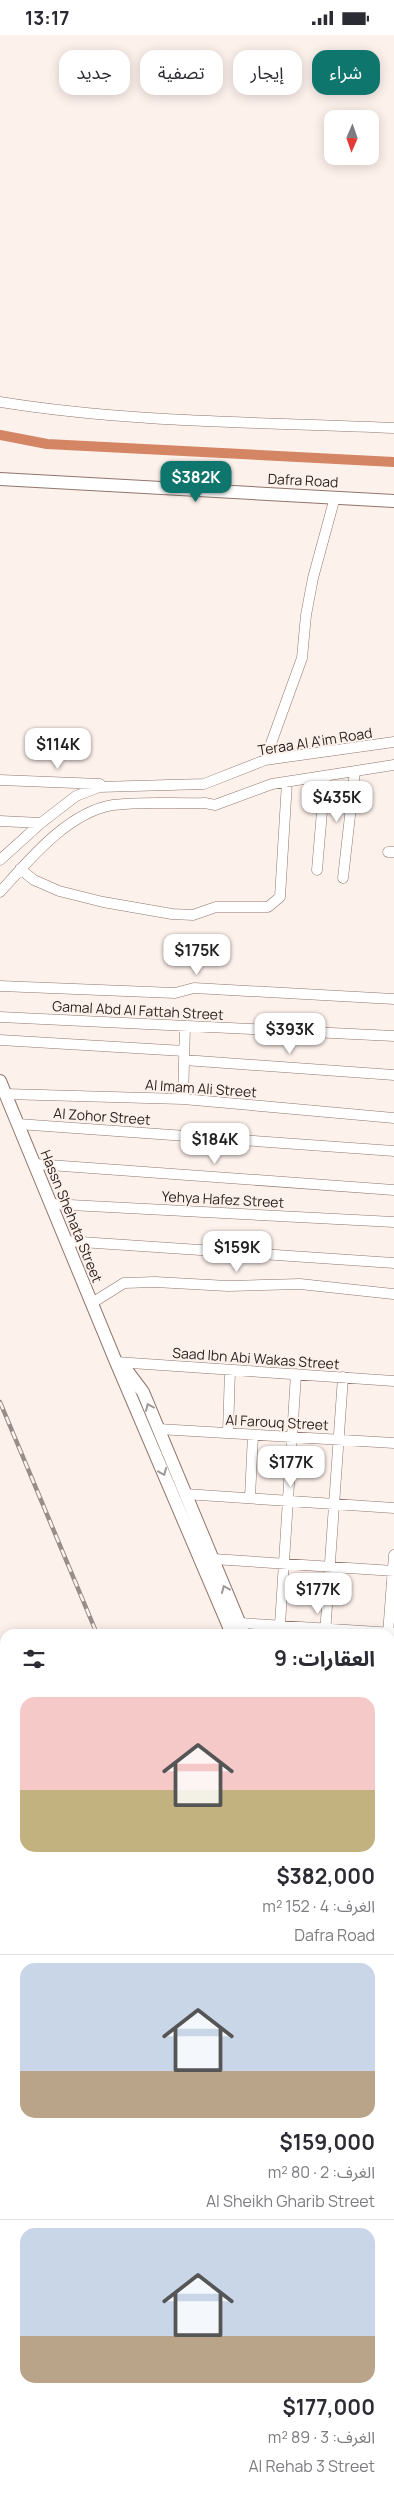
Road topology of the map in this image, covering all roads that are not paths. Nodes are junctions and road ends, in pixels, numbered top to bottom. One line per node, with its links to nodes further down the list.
1 (0, 402): 2 (street)
2 (394, 428)
3 (0, 479): 4 (main road, Dafra Road)
4 (335, 497): 5 (main road, Dafra Road); 7 (street)
5 (394, 501)
6 (394, 742): 7 (street, Teraa Al A'im Road)
7 (265, 760): 13 (street, Teraa Al A'im Road)
8 (394, 765): 9 (street)
9 (355, 771): 10 (street); 19 (street)
10 (325, 775): 12 (street); 18 (street)
11 (0, 780): 13 (street)
12 (287, 782): 17 (street); 17 (street)
13 (116, 785): 15 (street, Teraa Al A'im Road)
14 (0, 821): 15 (street)
15 (41, 823): 16 (street, Teraa Al A'im Road)
16 (0, 860)
17 (20, 869): 20 (street)
18 (317, 870)
19 (343, 878)
20 (0, 892)
21 (0, 986): 22 (street)
22 (394, 999)
23 (0, 1017): 24 (street, Gamal Abd Al Fattah Street)
24 (185, 1026): 25 (street, Gamal Abd Al Fattah Street); 27 (street)
25 (394, 1036)
26 (0, 1040): 27 (street)
27 (184, 1056): 28 (street); 31 (street)
28 (394, 1075)
29 (0, 1081): 30 (main road, Hassn Shehata Street)
30 (5, 1094): 31 (street, Al Imam Ali Street); 33 (main road, Hassn Shehata Street)
31 (183, 1099): 32 (street, Al Imam Ali Street)
32 (394, 1118)
33 (18, 1124): 34 (street, Al Zohor Street); 35 (main road, Hassn Shehata Street)
34 (394, 1151)
35 (35, 1164): 36 (street); 37 (main road, Hassn Shehata Street)
36 (394, 1190)
37 (51, 1204): 38 (street, Yehya Hafez Street); 39 (main road, Hassn Shehata Street)
38 (394, 1222)
39 (66, 1241): 40 (street); 42 (main road, Hassn Shehata Street)
40 (394, 1263)
41 (393, 1293): 42 (street)
42 (92, 1303): 43 (main road, Hassn Shehata Street)
43 (116, 1362): 44 (street, Saad Ibn Abi Wakas Street); 48 (main road, Hassn Shehata Street, one-way to 43); 65 (main road, Hassn Shehata Street, one-way to 65)
44 (230, 1370): 45 (street, Saad Ibn Abi Wakas Street); 49 (street)
45 (296, 1374): 46 (street, Saad Ibn Abi Wakas Street); 51 (street)
46 (343, 1377): 47 (street, Saad Ibn Abi Wakas Street); 52 (street)
47 (394, 1381)
48 (158, 1429): 49 (street, Al Farouq Street); 54 (main road, Hassn Shehata Street)
49 (228, 1433): 50 (street, Al Farouq Street)
50 (253, 1435): 51 (street, Al Farouq Street); 55 (street)
51 (292, 1437): 52 (street, Al Farouq Street); 56 (street)
52 (338, 1439): 53 (street, Al Farouq Street); 57 (street)
53 (394, 1443)
54 (185, 1494): 55 (street); 60 (main road, Hassn Shehata Street)
55 (250, 1497): 56 (street)
56 (288, 1500): 57 (street); 61 (street)
57 (334, 1503): 58 (street); 62 (street)
58 (394, 1508)
59 (394, 1555): 63 (street)
60 (213, 1559): 61 (street); 66 (main road, Hassn Shehata Street, one-way to 60)
61 (284, 1564): 62 (street); 64 (street)
62 (330, 1567): 63 (street); 68 (street)
63 (393, 1571): 69 (street)
64 (280, 1625): 66 (street); 67 (street)
65 (230, 1629)
66 (242, 1629)
67 (310, 1629)
68 (325, 1629)
69 (390, 1629)

